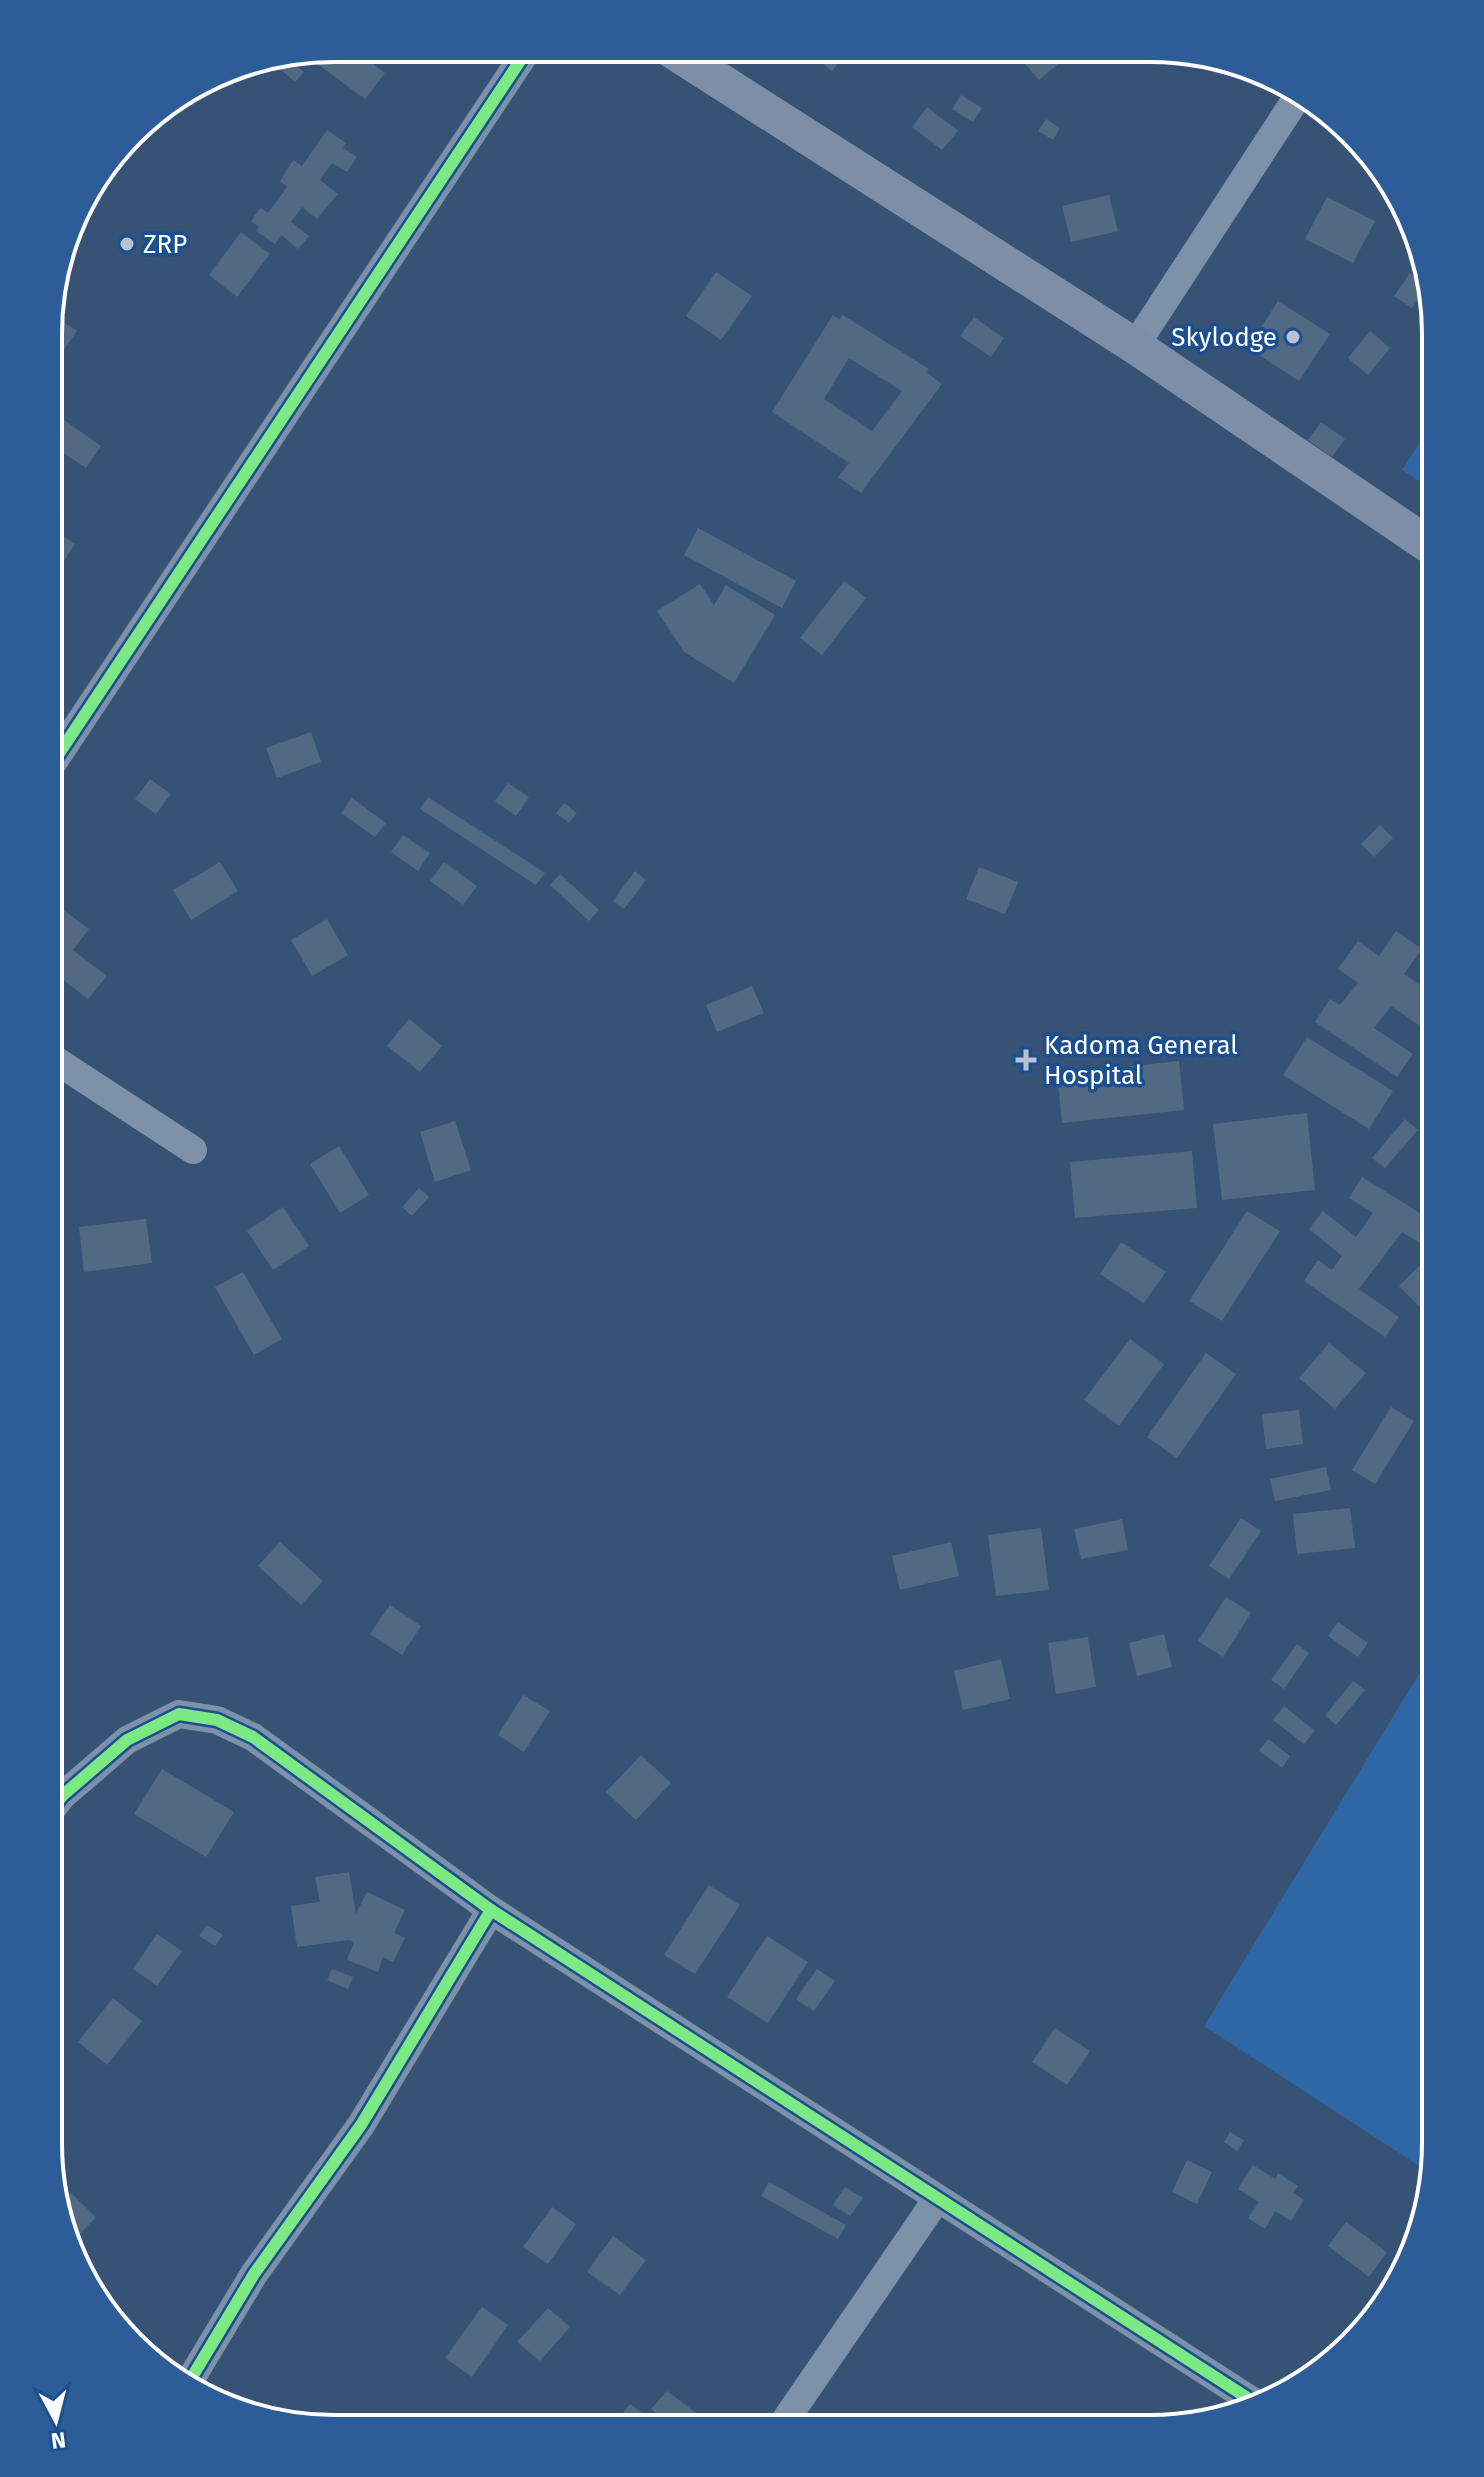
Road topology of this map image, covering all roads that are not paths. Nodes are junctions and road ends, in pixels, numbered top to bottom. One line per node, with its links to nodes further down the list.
1 (519, 63): 6 (street)
2 (691, 63): 4 (main road)
3 (1293, 103): 4 (street)
4 (1135, 346): 5 (main road)
5 (1422, 540)
6 (62, 742)
7 (62, 1064): 8 (street)
8 (193, 1150)
9 (62, 1796): 10 (street)
10 (491, 1910): 11 (street); 12 (street)
11 (937, 2199): 13 (street); 14 (street)
12 (193, 2376)
13 (1246, 2397)
14 (789, 2415)

